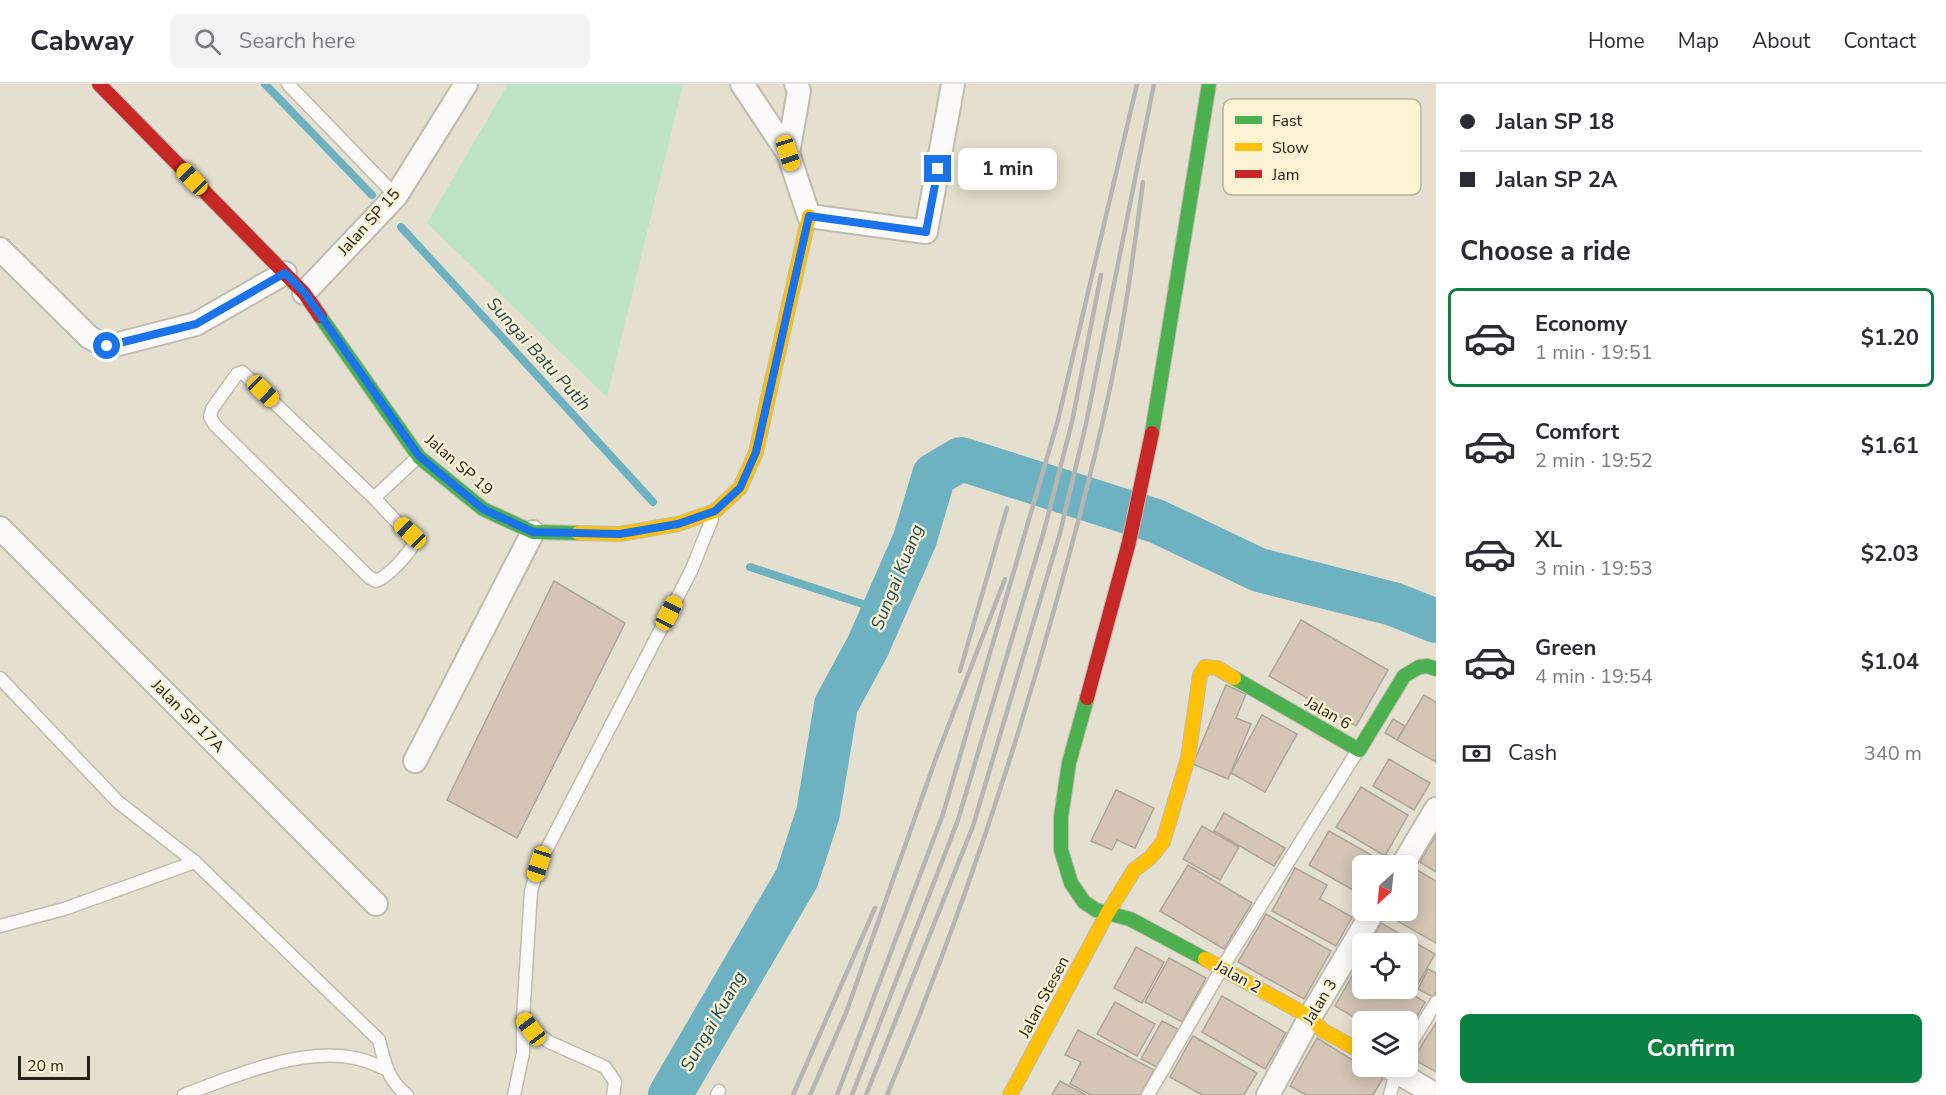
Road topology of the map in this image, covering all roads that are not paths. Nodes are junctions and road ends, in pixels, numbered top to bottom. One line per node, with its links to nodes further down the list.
1 (99, 84): 12 (street, Jalan SP 19)
2 (288, 84): 9 (lane)
3 (466, 84): 9 (street, Jalan SP 15)
4 (742, 84): 8 (street)
5 (796, 84): 8 (street)
6 (953, 84): 10 (street)
7 (1209, 84): 28 (street, Jalan 2)
8 (788, 153): 10 (street)
9 (396, 196): 13 (street, Jalan SP 15)
10 (809, 216): 16 (street, Jalan SP 19)
11 (0, 249): 12 (street)
12 (285, 273): 13 (street, Jalan SP 19)
13 (304, 292): 14 (street, Jalan SP 19)
14 (419, 456): 15 (lane); 18 (street, Jalan SP 19)
15 (374, 498): 15 (lane)
16 (715, 511): 18 (street, Jalan SP 19); 34 (lane)
17 (0, 528): 27 (street, Jalan SP 17A)
18 (533, 532): 23 (street)
19 (1205, 667): 22 (street, Jalan 6); 28 (street, Jalan Stesen)
20 (1436, 669): 22 (street, Jalan 6)
21 (0, 678): 26 (lane)
22 (1359, 750): 31 (lane)
23 (415, 761)
24 (1436, 809): 25 (street)
25 (1409, 855)
26 (195, 862): 30 (lane); 37 (lane)
27 (376, 904)
28 (1107, 914): 31 (street, Jalan 2); 44 (street, Jalan Stesen)
29 (1367, 921): 33 (street, Jalan 3)
30 (0, 926)
31 (1222, 968): 33 (street, Jalan 2); 45 (lane)
32 (1436, 1002): 35 (lane)
33 (1310, 1017): 36 (street, Jalan 2); 46 (street, Jalan 3)
34 (523, 1018): 42 (lane); 43 (lane)
35 (1418, 1032)
36 (1352, 1046)
37 (386, 1069): 40 (lane); 41 (lane)
38 (1392, 1077): 47 (lane)
39 (1407, 1077): 48 (street)
40 (184, 1095)
41 (407, 1095)
42 (514, 1095)
43 (613, 1095)
44 (1010, 1095)
45 (1148, 1095)
46 (1268, 1095)
47 (1389, 1095)
48 (1436, 1095)

